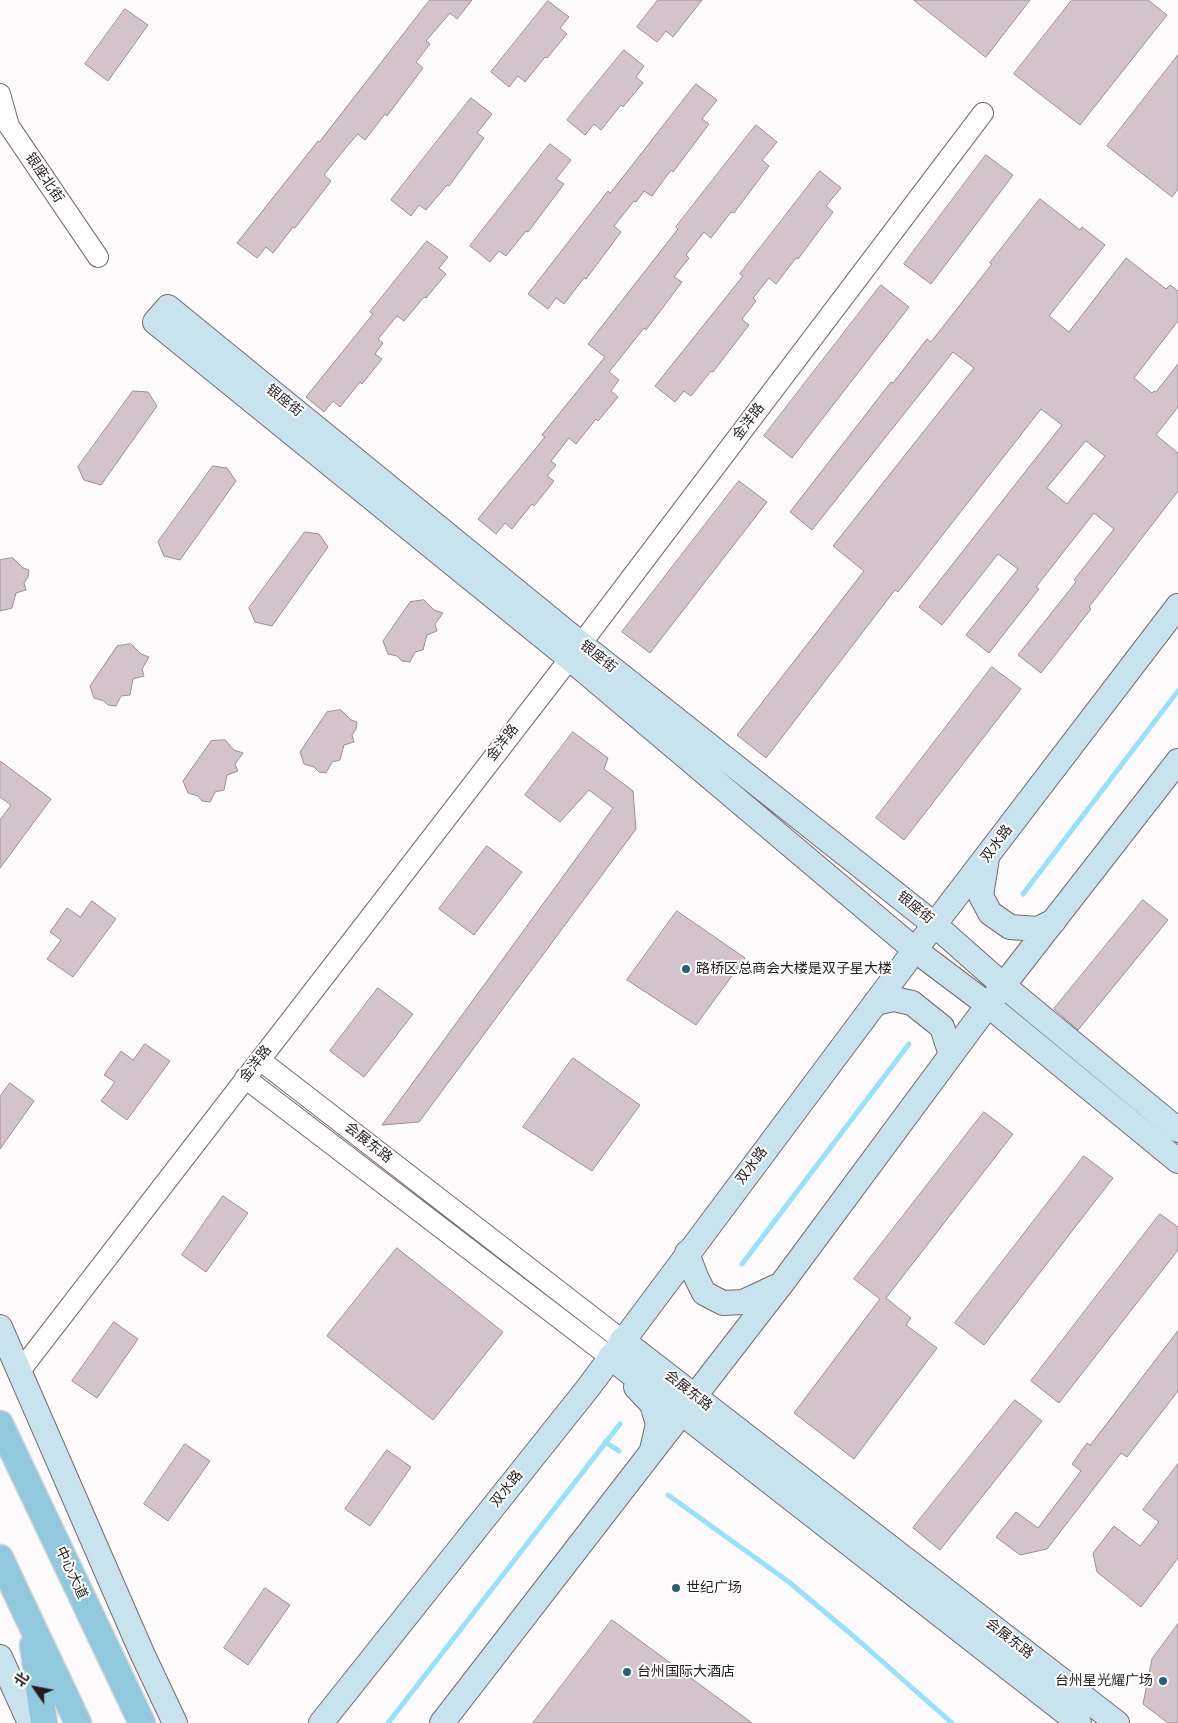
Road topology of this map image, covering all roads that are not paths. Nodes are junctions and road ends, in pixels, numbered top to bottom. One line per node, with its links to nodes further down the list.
1 (0, 94): 3 (street, 银座北街)
2 (983, 113): 5 (street, 金洋路)
3 (98, 257)
4 (1178, 606): 7 (main road, 双水路)
5 (575, 651): 5 (main road, 银座街); 9 (main road, 银座街); 10 (main road, 银座街); 15 (street, 金洋路)
6 (1178, 761): 8 (main road)
7 (987, 856): 8 (main road); 9 (main road, 双水路)
8 (1054, 921): 11 (main road)
9 (935, 925): 10 (main road, 双水路); 11 (main road, 银座街)
10 (915, 950): 12 (main road, 双水路); 13 (main road, 银座街)
11 (1004, 986): 13 (main road); 17 (main road, 银座街)
12 (875, 1003): 14 (main road); 19 (main road, 双水路)
13 (988, 1005): 14 (main road); 18 (main road, 银座街)
14 (951, 1055): 20 (main road)
15 (260, 1060): 16 (street, 金洋路); 22 (street, 会展东路)
16 (245, 1078): 22 (street, 会展东路); 23 (street, 金洋路)
17 (1178, 1130)
18 (1178, 1160)
19 (687, 1253): 20 (main road); 22 (main road, 双水路)
20 (782, 1282): 25 (main road)
21 (0, 1327): 23 (main road)
22 (616, 1349): 24 (main road, 双水路); 25 (main road, 会展东路)
23 (20, 1371): 35 (main road)
24 (588, 1388): 27 (main road); 36 (main road, 双水路)
25 (688, 1404): 27 (main road); 38 (main road, 会展东路); 39 (main road, 会展东路)
26 (0, 1424): 31 (main road, 中心大道)
27 (652, 1452): 37 (main road)
28 (0, 1558): 29 (main road)
29 (30, 1622): 33 (main road); 34 (main road)
30 (0, 1657): 32 (main road)
31 (143, 1718)
32 (30, 1723)
33 (44, 1723)
34 (78, 1723)
35 (175, 1723)
36 (321, 1723)
37 (442, 1723)
38 (1079, 1723)
39 (1117, 1723)

